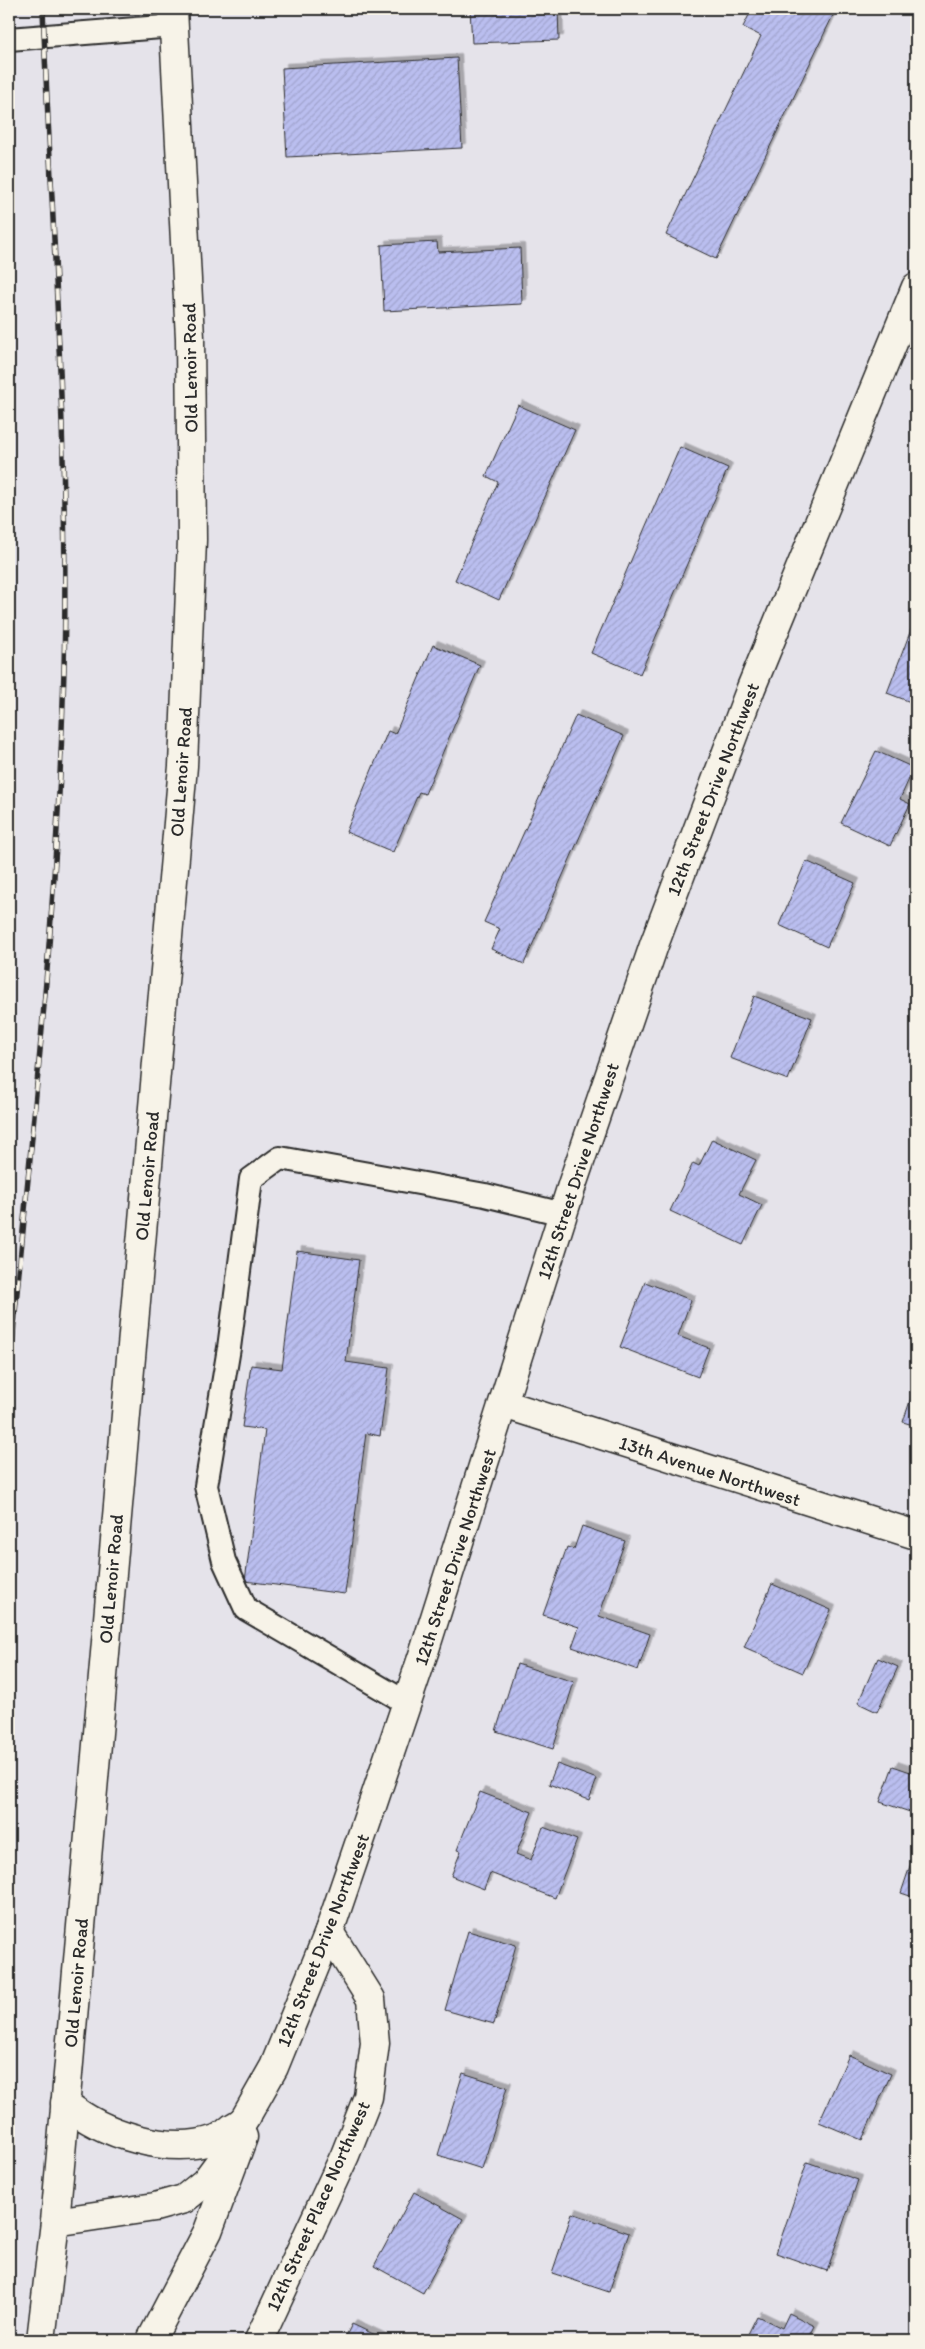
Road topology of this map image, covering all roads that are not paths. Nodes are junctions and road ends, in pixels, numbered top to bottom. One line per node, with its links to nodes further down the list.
1 (174, 17): 2 (lane); 9 (street, Old Lenoir Road)
2 (9, 39)
3 (916, 287): 4 (street, 12th Street Drive Northwest)
4 (563, 1214): 5 (street, 12th Street Drive Northwest); 7 (lane)
5 (504, 1404): 6 (street, 13th Avenue Northwest); 7 (street, 12th Street Drive Northwest)
6 (916, 1535)
7 (407, 1703): 8 (street, 12th Street Drive Northwest)
8 (329, 1932): 10 (street, 12th Street Drive Northwest); 14 (street, 12th Street Place Northwest)
9 (65, 2103): 10 (street); 11 (street, Old Lenoir Road)
10 (255, 2105): 11 (street); 13 (street)
11 (55, 2222): 12 (street, Old Lenoir Road)
12 (41, 2340)
13 (151, 2340)
14 (259, 2340)

